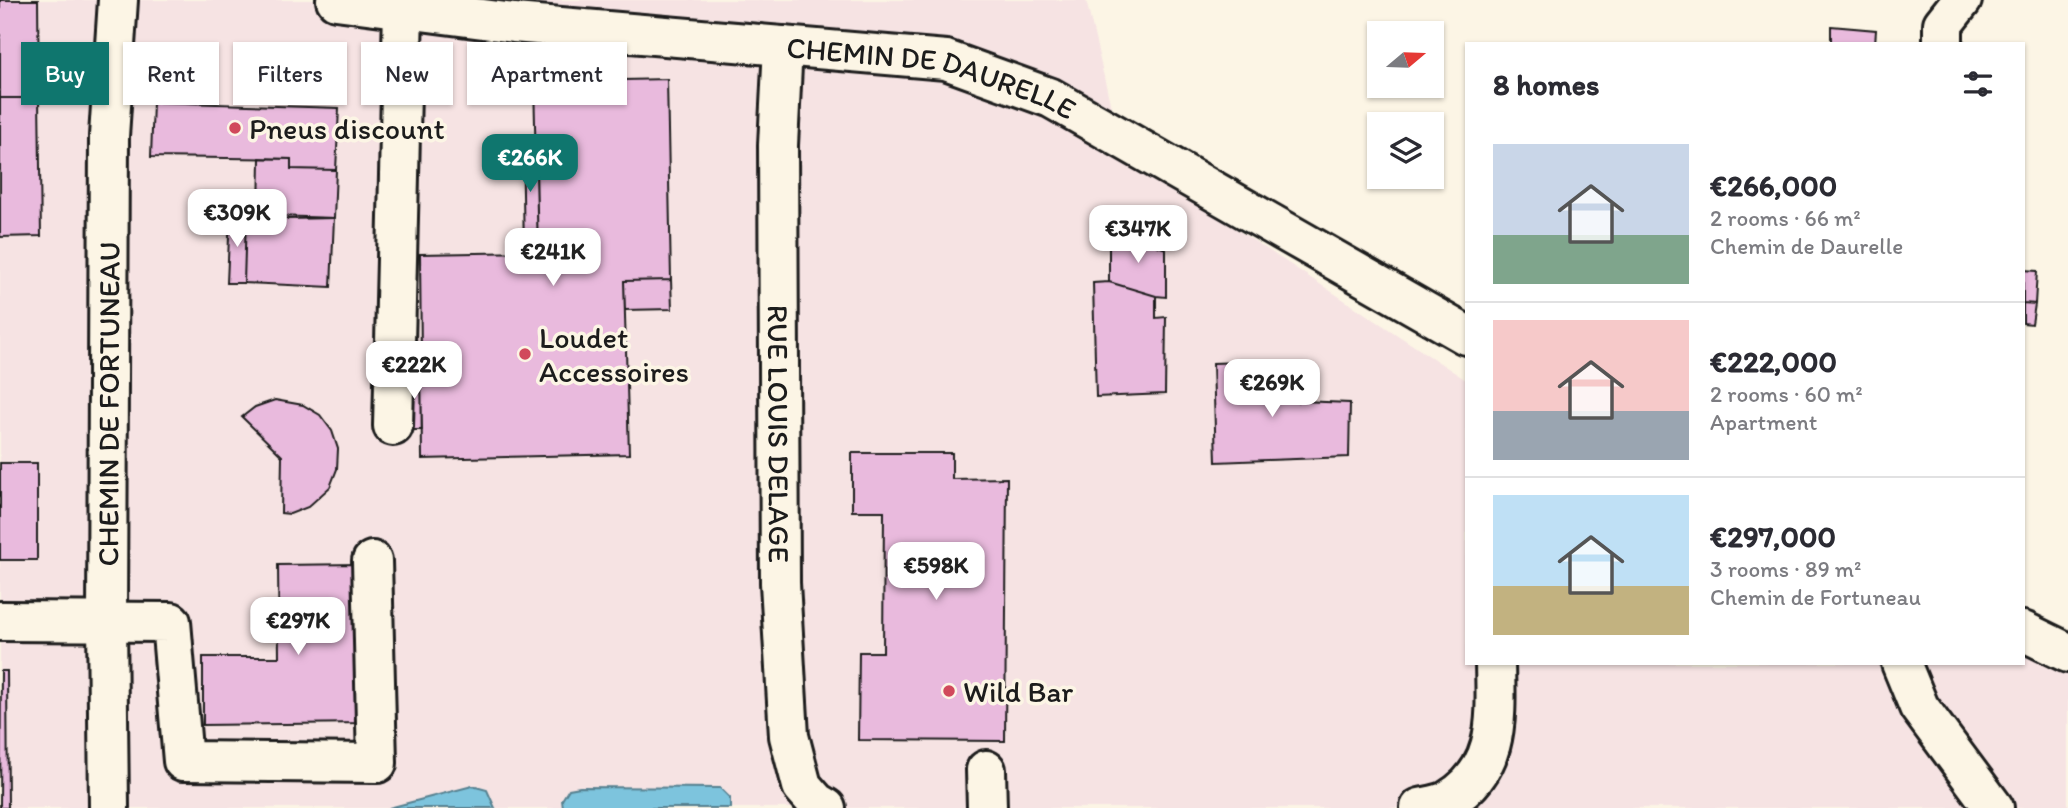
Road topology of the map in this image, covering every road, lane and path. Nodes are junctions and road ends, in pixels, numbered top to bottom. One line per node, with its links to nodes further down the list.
1 (118, 0): 11 (street, CHEMIN DE FORTUNEAU)
2 (336, 0): 4 (street, CHEMIN DE DAURELLE)
3 (1962, 0): 5 (street)
4 (403, 9): 6 (street, CHEMIN DE DAURELLE); 8 (street)
5 (1943, 42)
6 (783, 46): 7 (street, CHEMIN DE DAURELLE); 18 (street, RUE LOUIS DELAGE)
7 (1465, 334)
8 (393, 426)
9 (373, 561): 11 (street)
10 (0, 621): 11 (street)
11 (107, 621): 17 (street, CHEMIN DE FORTUNEAU)
12 (2025, 632): 13 (street)
13 (2068, 653)
14 (1495, 665): 20 (street)
15 (1902, 665): 21 (street)
16 (986, 771): 19 (street)
17 (109, 808)
18 (826, 808)
19 (987, 808)
20 (1420, 808)
21 (1994, 808)

